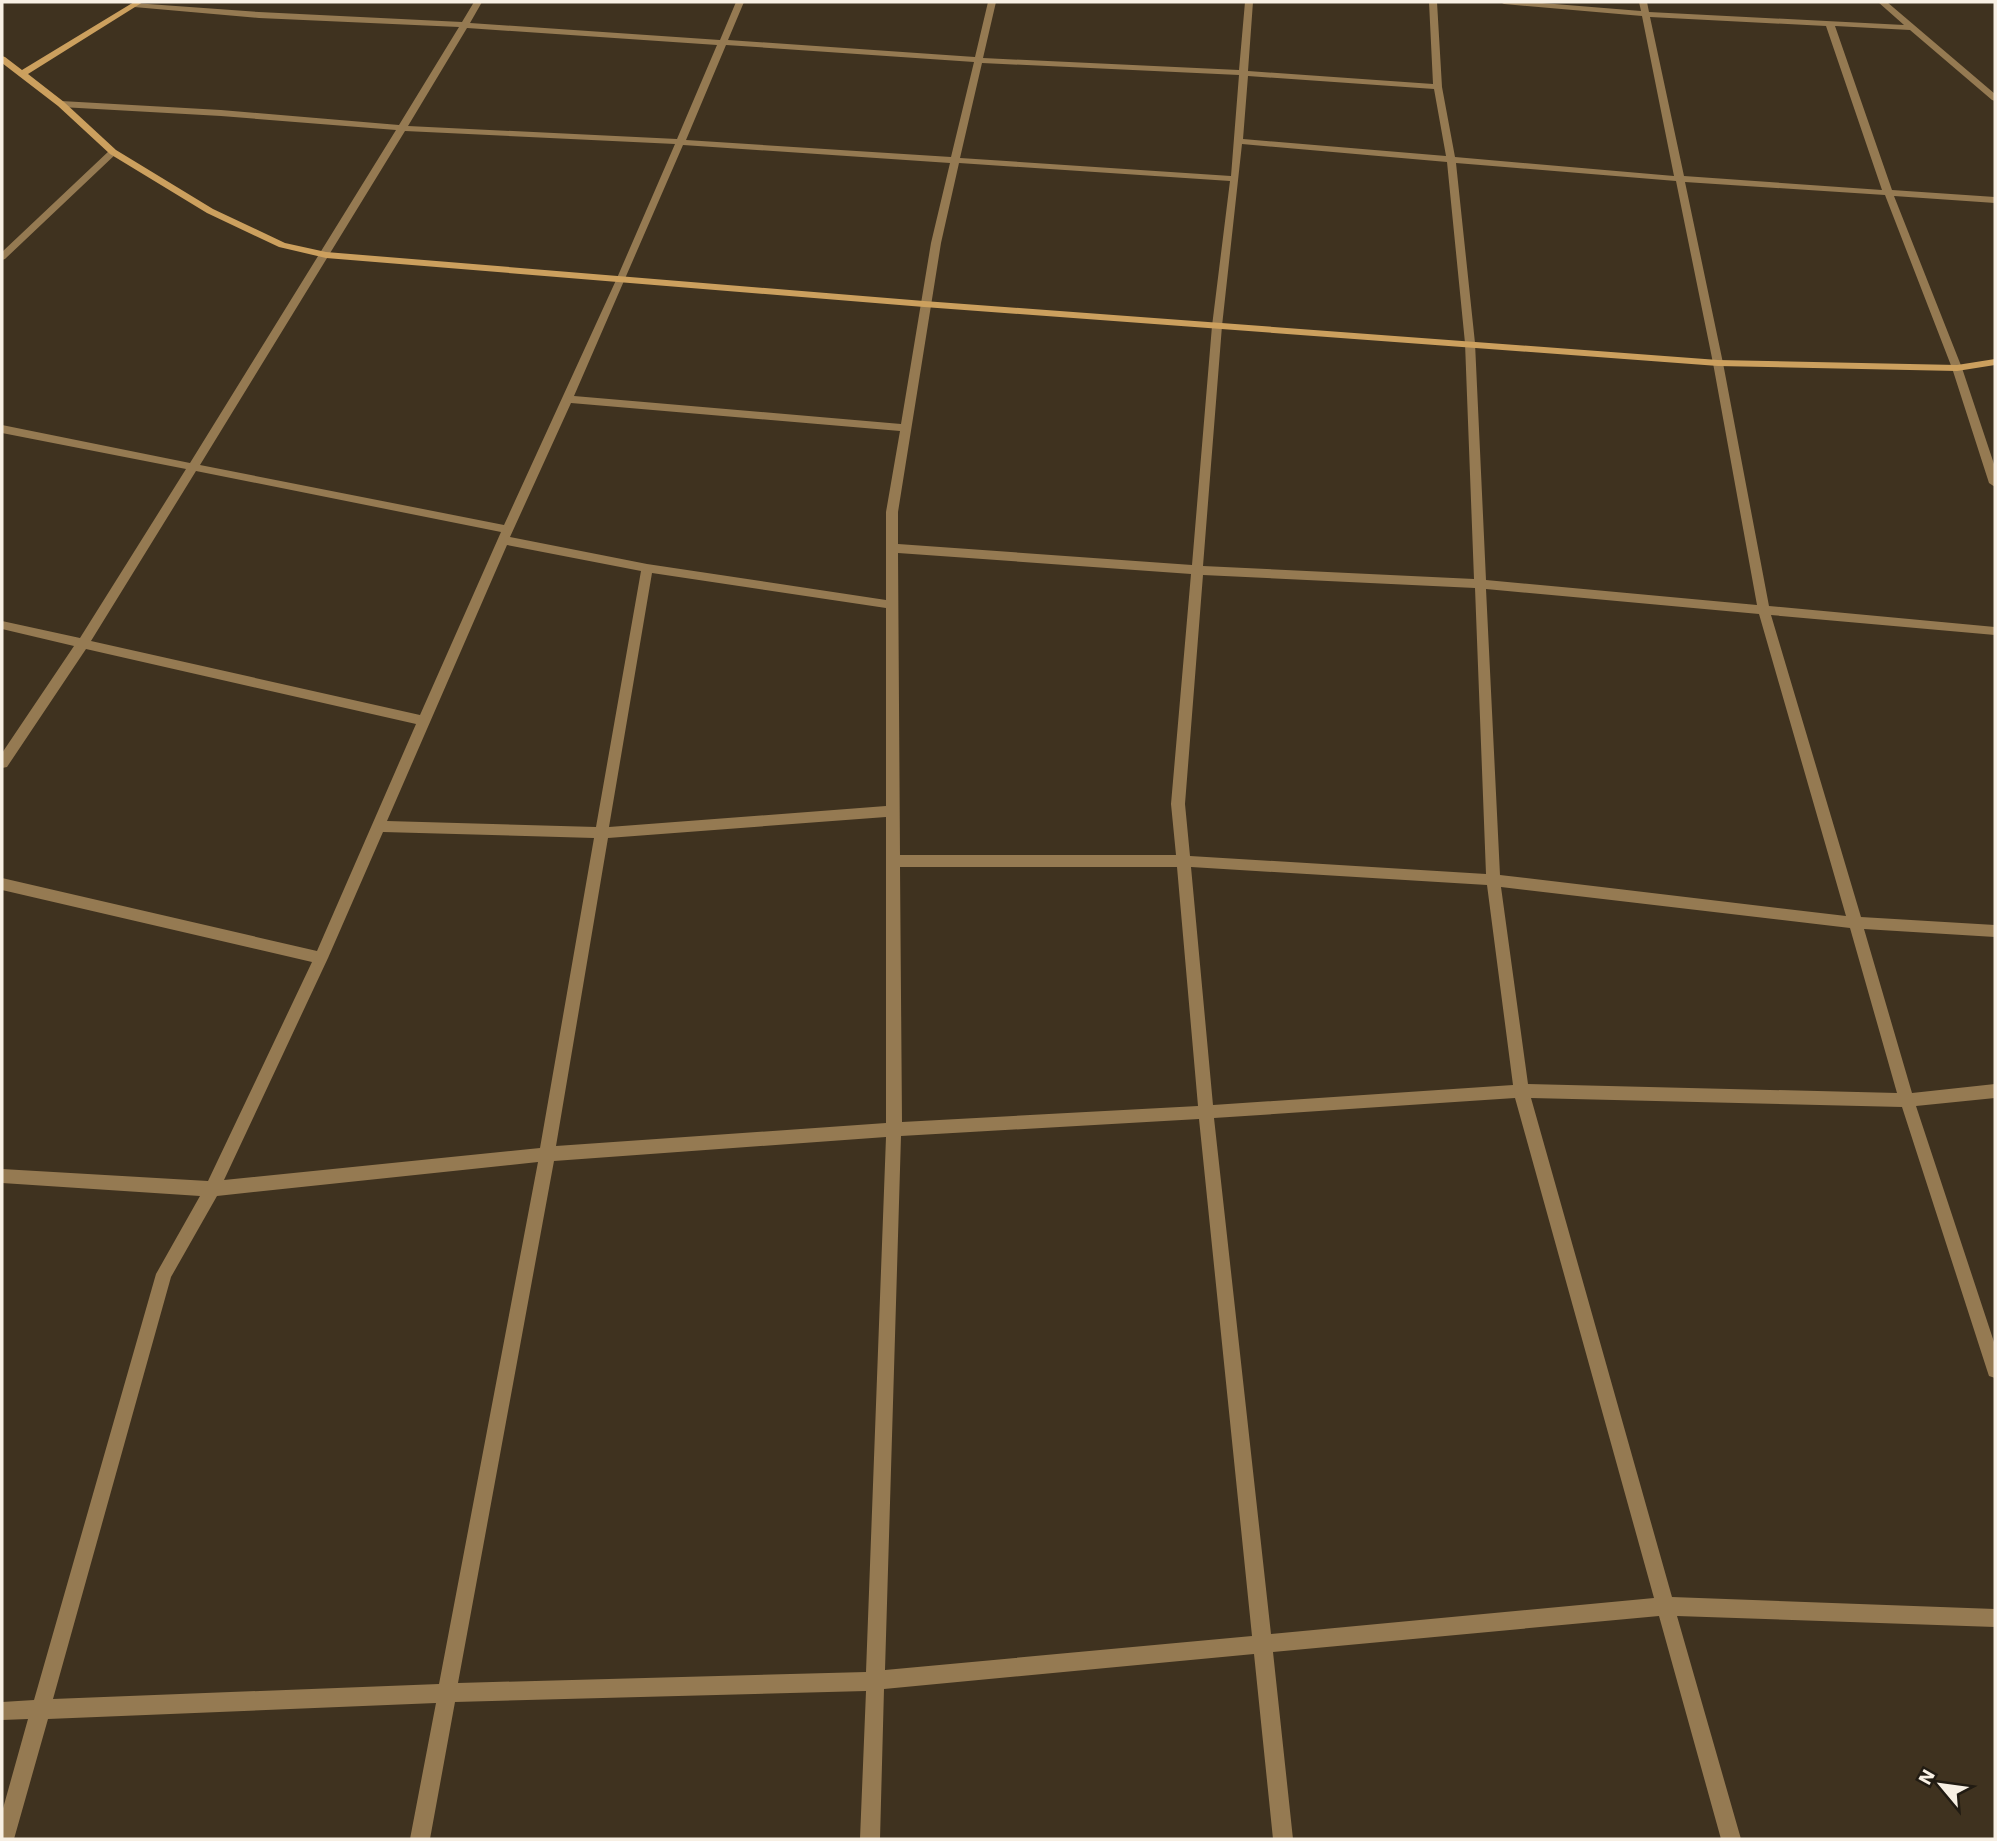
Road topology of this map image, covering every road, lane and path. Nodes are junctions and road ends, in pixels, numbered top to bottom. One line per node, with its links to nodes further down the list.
1 (478, 2): 10 (street)
2 (740, 2): 13 (street)
3 (992, 2): 15 (street)
4 (1249, 2): 17 (street)
5 (1433, 2): 18 (street)
6 (1504, 2): 9 (street)
7 (1882, 2): 12 (street)
8 (137, 3): 10 (street); 16 (street)
9 (1644, 8): 11 (street); 27 (street)
10 (463, 25): 13 (street); 21 (street)
11 (1830, 25): 12 (street); 29 (street)
12 (1914, 28): 19 (street)
13 (722, 44): 15 (street); 23 (street)
14 (2, 59): 16 (street)
15 (977, 60): 17 (street); 26 (street)
16 (22, 74): 20 (street)
17 (1243, 74): 18 (street); 22 (street)
18 (1438, 87): 25 (street)
19 (1995, 98)
20 (61, 104): 21 (street); 24 (street)
21 (401, 128): 23 (street); 31 (street)
22 (1237, 141): 25 (street); 28 (street)
23 (680, 142): 26 (street); 33 (street)
24 (113, 152): 31 (street); 32 (street)
25 (1451, 158): 27 (street); 36 (street)
26 (955, 160): 28 (street); 34 (street)
27 (1681, 178): 29 (street); 38 (street)
28 (1235, 179): 35 (street)
29 (1888, 192): 30 (street); 39 (street)
30 (1995, 200)
31 (326, 255): 33 (street); 43 (street)
32 (2, 257)
33 (622, 278): 34 (street); 40 (street)
34 (924, 304): 35 (street); 41 (street)
35 (1217, 326): 36 (street); 48 (street)
36 (1470, 343): 38 (street); 49 (street)
37 (1995, 362): 39 (street)
38 (1718, 363): 39 (street); 51 (street)
39 (1957, 369): 44 (street)
40 (567, 399): 41 (street); 45 (street)
41 (904, 428): 46 (street)
42 (2, 429): 43 (street)
43 (190, 469): 45 (street); 54 (street)
44 (1995, 483)
45 (506, 535): 47 (street); 55 (street)
46 (892, 548): 48 (street); 50 (street)
47 (647, 568): 50 (street); 59 (street)
48 (1196, 570): 49 (street); 61 (street)
49 (1482, 584): 51 (street); 62 (street)
50 (892, 605): 57 (street)
51 (1764, 611): 53 (street); 64 (street)
52 (2, 625): 54 (street)
53 (1995, 631)
54 (83, 643): 55 (street); 56 (street)
55 (424, 721): 58 (street)
56 (2, 763)
57 (894, 811): 59 (street); 60 (street)
58 (377, 826): 59 (street); 66 (street)
59 (603, 833): 72 (street)
60 (893, 861): 61 (street); 71 (street)
61 (1184, 861): 62 (street); 70 (street)
62 (1493, 880): 64 (street); 67 (street)
63 (2, 884): 66 (street)
64 (1855, 923): 65 (street); 69 (street)
65 (1995, 930)
66 (321, 958): 74 (street)
67 (1521, 1091): 69 (street); 70 (street); 76 (street)
68 (1995, 1091): 69 (street)
69 (1907, 1100): 75 (street)
70 (1206, 1112): 71 (street); 78 (street)
71 (894, 1129): 72 (street); 79 (street)
72 (547, 1154): 74 (street); 80 (street)
73 (2, 1176): 74 (street)
74 (212, 1189): 82 (street)
75 (1995, 1370)
76 (1665, 1606): 77 (street); 78 (street); 87 (street)
77 (1995, 1618)
78 (1262, 1644): 79 (street); 86 (street)
79 (873, 1681): 80 (street); 85 (street)
80 (445, 1693): 82 (street); 84 (street)
81 (2, 1711): 82 (street)
82 (41, 1712): 83 (street)
83 (4, 1839)
84 (420, 1839)
85 (870, 1839)
86 (1283, 1839)
87 (1731, 1839)

